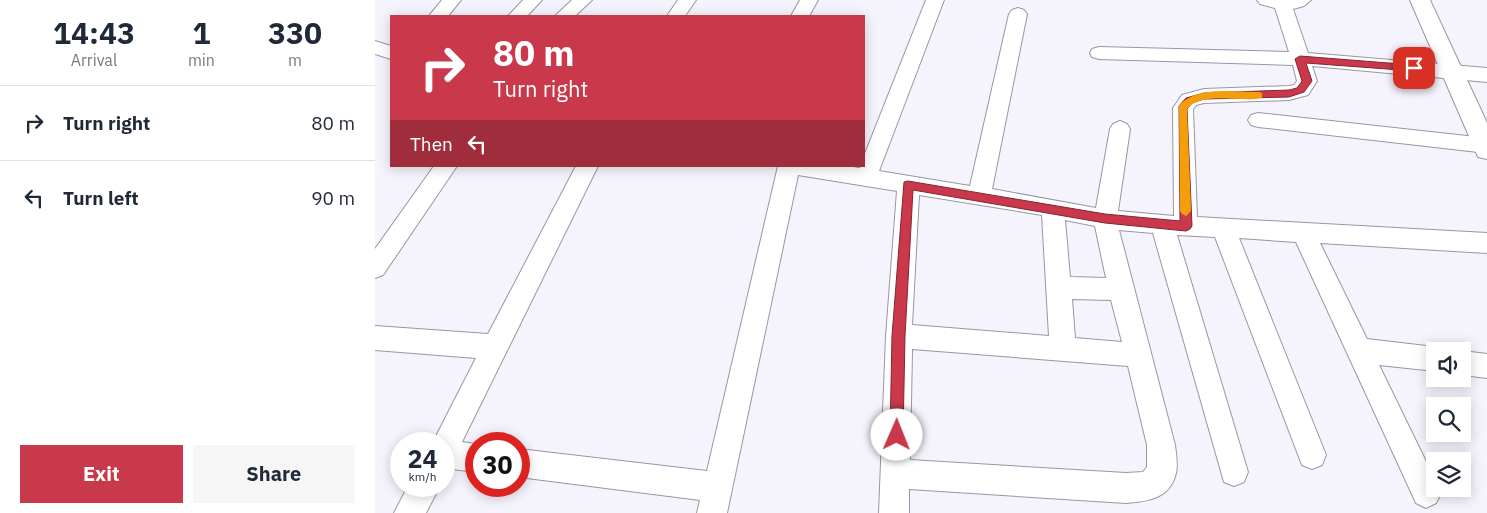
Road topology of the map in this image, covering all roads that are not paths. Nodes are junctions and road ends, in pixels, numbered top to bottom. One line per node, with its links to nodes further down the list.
1 (452, 0): 10 (street)
2 (533, 0): 11 (street)
3 (583, 0): 12 (street)
4 (687, 0): 13 (street)
5 (809, 0): 14 (street)
6 (935, 0): 28 (street)
7 (1420, 0): 19 (street)
8 (1283, 1): 18 (street)
9 (1018, 14): 30 (street)
10 (439, 15)
11 (518, 15)
12 (565, 15)
13 (677, 15)
14 (801, 15)
15 (375, 47): 16 (street)
16 (390, 53)
17 (1099, 53): 18 (street)
18 (1300, 59): 19 (street); 33 (street)
19 (1452, 71): 20 (street); 23 (street)
20 (1487, 75)
21 (1258, 120): 23 (street)
22 (1120, 129): 32 (street)
23 (1486, 148)
24 (445, 167): 37 (street)
25 (586, 167): 42 (street)
26 (789, 167): 56 (street)
27 (799, 167): 28 (street)
28 (866, 178): 29 (street)
29 (908, 185): 30 (street); 40 (street)
30 (979, 197): 31 (street)
31 (1053, 208): 32 (street); 38 (street)
32 (1105, 219): 33 (street); 39 (street)
33 (1174, 224): 34 (street); 52 (street)
34 (1223, 228): 35 (street); 50 (street)
35 (1303, 232): 36 (street); 44 (street)
36 (1487, 243)
37 (375, 268)
38 (1059, 288): 39 (street); 43 (street)
39 (1121, 289): 45 (street)
40 (899, 336): 43 (street); 53 (street)
41 (375, 338): 42 (street)
42 (496, 347): 49 (street)
43 (1063, 348): 45 (street)
44 (1359, 350): 46 (street); 54 (street)
45 (1138, 355): 53 (street)
46 (1426, 359)
47 (1471, 364): 48 (street)
48 (1487, 366)
49 (453, 432)
50 (1312, 455)
51 (530, 465): 56 (street)
52 (1234, 472)
53 (896, 474): 58 (street)
54 (1426, 493)
55 (418, 497): 57 (street)
56 (715, 500)
57 (409, 513)
58 (894, 513)

